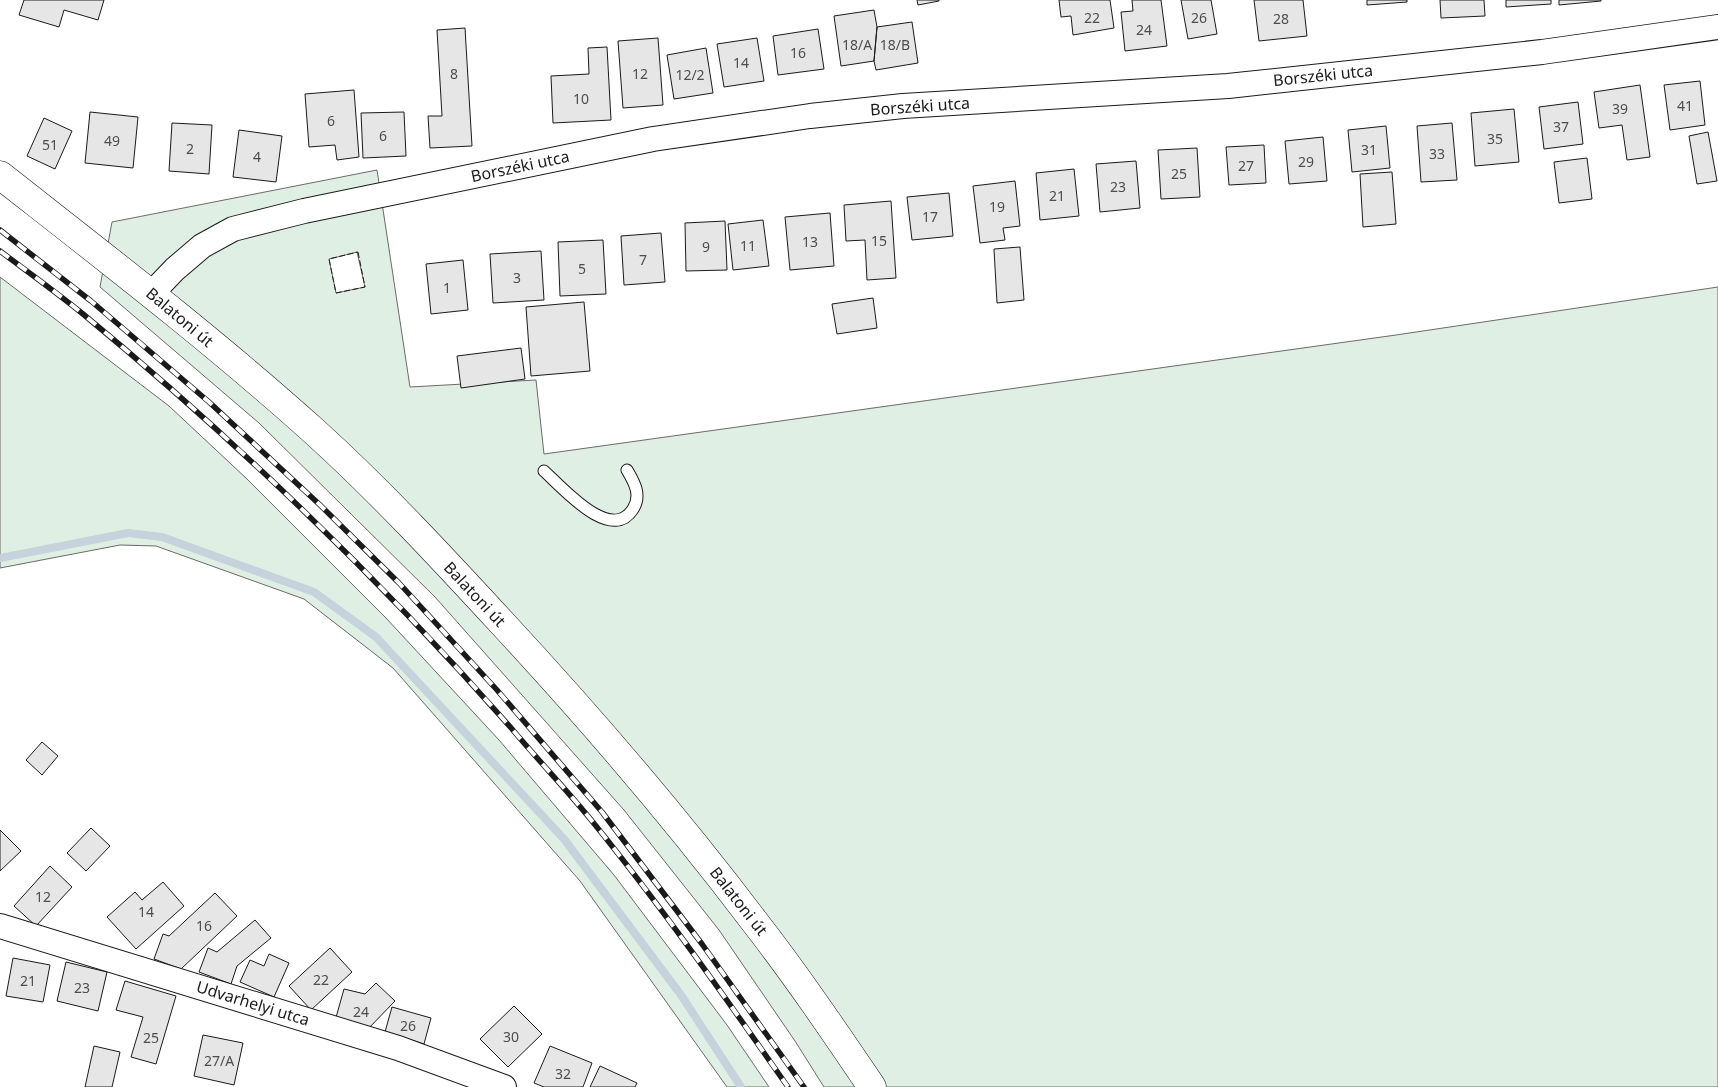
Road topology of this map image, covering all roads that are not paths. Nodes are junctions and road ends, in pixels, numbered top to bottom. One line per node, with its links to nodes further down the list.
1 (1718, 27): 3 (street, Borszéki utca)
2 (0, 175): 3 (main road, Balatoni út)
3 (152, 293): 8 (main road, Balatoni út)
4 (628, 470): 5 (lane)
5 (544, 471)
6 (0, 926): 7 (street, Udvarhelyi utca)
7 (504, 1087)
8 (872, 1087)

